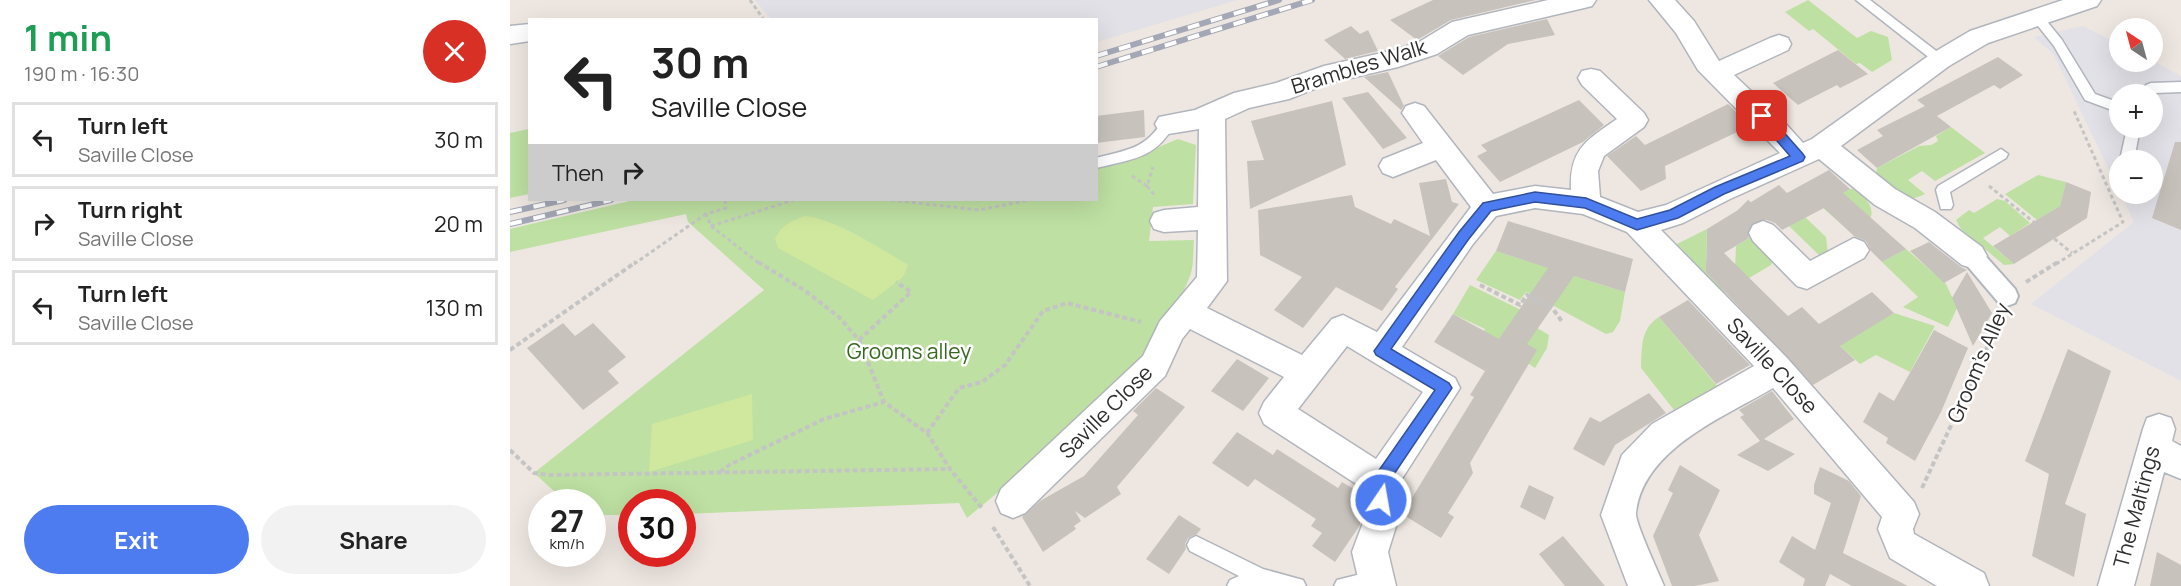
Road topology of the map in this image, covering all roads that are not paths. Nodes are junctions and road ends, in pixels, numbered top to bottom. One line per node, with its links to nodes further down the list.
1 (1584, 0): 16 (street, Brambles Walk)
2 (1661, 0): 10 (street)
3 (1862, 0): 9 (lane)
4 (2085, 1): 5 (street)
5 (2037, 17): 9 (street); 14 (lane)
6 (528, 32): 7 (street)
7 (510, 35)
8 (1779, 44): 10 (street)
9 (1940, 60): 19 (street)
10 (1712, 68): 19 (street)
11 (1592, 78): 23 (street)
12 (2181, 87): 13 (lane)
13 (2163, 88)
14 (2109, 104)
15 (1415, 113): 18 (street)
16 (1212, 115): 17 (street, Brambles Walk); 26 (street, Saville Close)
17 (1168, 124): 21 (lane)
18 (1441, 147): 22 (street); 24 (street)
19 (1810, 152): 25 (street); 28 (street)
20 (2001, 154): 25 (lane)
21 (1098, 162)
22 (1393, 166)
23 (1586, 203): 24 (street, Saville Close); 28 (street, Saville Close)
24 (1487, 207): 34 (street)
25 (1936, 212): 31 (street)
26 (1212, 218): 27 (street); 33 (street, Saville Close)
27 (1164, 221)
28 (1637, 224): 35 (street, Saville Close)
29 (1763, 233): 30 (street)
30 (1854, 250)
31 (1972, 256): 32 (street)
32 (2007, 296)
33 (1178, 321): 36 (street); 39 (street, Saville Close)
34 (1381, 351): 36 (street); 38 (street)
35 (1777, 369): 46 (street); 47 (street, Saville Close)
36 (1307, 373): 38 (street)
37 (2164, 447): 48 (street, The Maltings)
38 (1381, 481): 42 (street)
39 (1000, 509)
40 (1196, 545): 41 (lane)
41 (1260, 578): 43 (lane); 44 (lane)
42 (1377, 583): 45 (lane)
43 (1236, 586)
44 (1297, 586)
45 (1343, 586)
46 (1646, 586)
47 (1971, 586)
48 (2116, 586)

